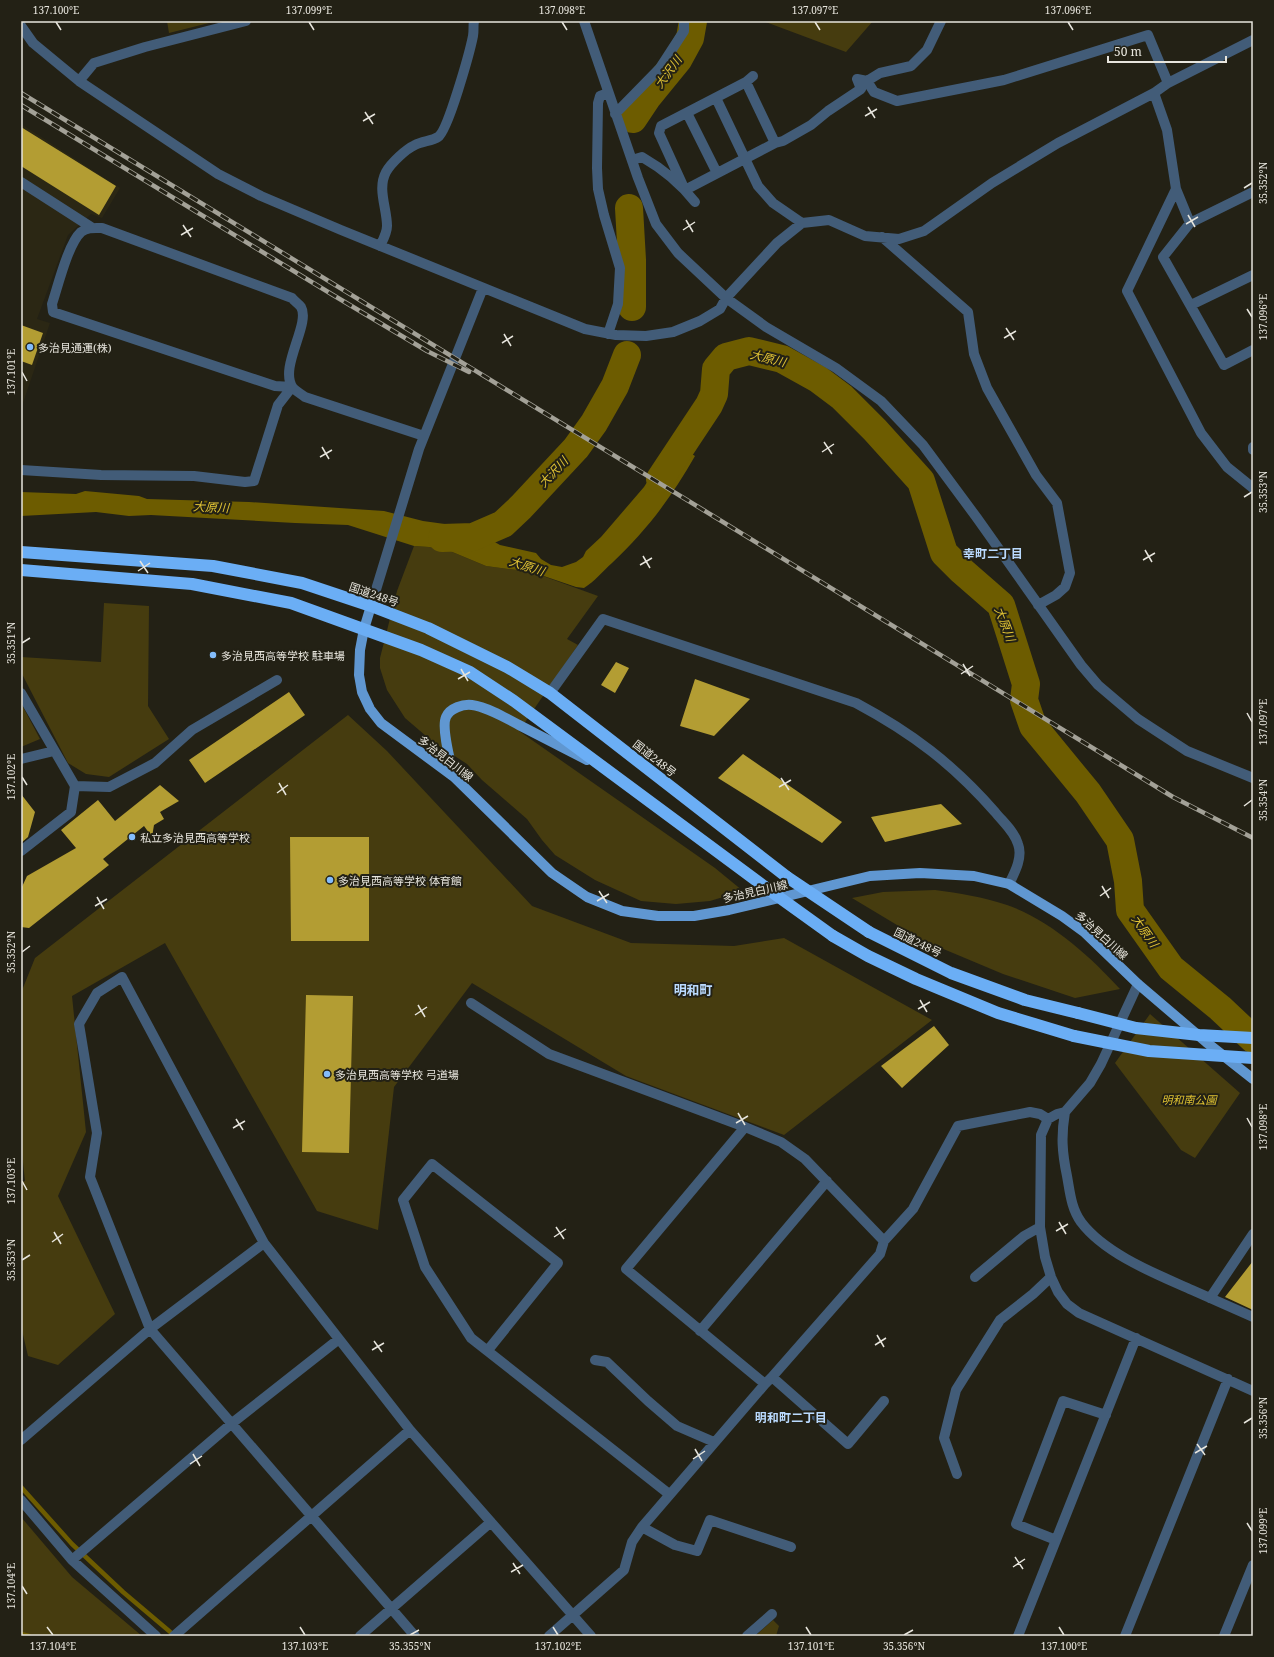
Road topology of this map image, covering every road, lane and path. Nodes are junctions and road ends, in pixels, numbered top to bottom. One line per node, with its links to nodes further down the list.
1 (246, 21): 8 (street)
2 (474, 21): 29 (street)
3 (584, 21): 11 (street)
4 (684, 21): 15 (street)
5 (941, 21): 9 (street)
6 (21, 26): 8 (street)
7 (1253, 40): 10 (street)
8 (79, 81): 29 (street)
9 (867, 81): 10 (street); 16 (street)
10 (1168, 83): 12 (street)
11 (608, 93): 15 (street); 34 (street)
12 (1154, 93): 21 (street); 28 (street)
13 (716, 98): 14 (street); 16 (street); 17 (street)
14 (687, 113): 19 (street); 22 (street)
15 (616, 114): 18 (street)
16 (775, 143): 17 (street)
17 (744, 159): 19 (street); 25 (street)
18 (632, 160): 22 (street); 32 (street)
19 (717, 173): 22 (street)
20 (21, 182): 27 (street)
21 (1176, 189): 26 (street); 39 (street)
22 (685, 190): 24 (street)
23 (1253, 192): 26 (street)
24 (695, 202)
25 (802, 223): 28 (street); 32 (street)
26 (1190, 223): 33 (street)
27 (91, 227): 36 (street); 36 (street)
28 (882, 237): 42 (street)
29 (380, 246): 31 (street)
30 (1253, 275): 33 (street)
31 (483, 288): 34 (street); 37 (street)
32 (726, 298): 34 (street); 42 (street)
33 (1191, 305): 35 (street)
34 (608, 334)
35 (1253, 350)
36 (292, 387): 37 (street); 38 (street)
37 (424, 436): 43 (street)
38 (21, 470)
39 (1253, 488)
40 (21, 552): 43 (highway, 国道248号)
41 (21, 570): 44 (highway)
42 (1038, 605): 52 (street)
43 (371, 606): 44 (main road, 多治見白川線); 47 (highway, 国道248号)
44 (364, 630): 50 (highway); 51 (main road, 多治見白川線)
45 (277, 680): 53 (street)
46 (21, 693): 48 (street)
47 (550, 693): 55 (street); 58 (highway, 国道248号, bridge)
48 (54, 751): 49 (street); 53 (street)
49 (21, 759)
50 (605, 769): 51 (main road); 59 (highway, bridge)
51 (454, 777): 55 (main road, 多治見白川線)
52 (1253, 778)
53 (75, 786): 54 (street)
54 (21, 851)
55 (1009, 884): 56 (main road, 多治見白川線)
56 (1138, 984): 60 (main road, 多治見白川線); 61 (street)
57 (471, 1004): 63 (street)
58 (1253, 1038)
59 (1253, 1058)
60 (1253, 1079)
61 (1065, 1112): 62 (street); 71 (street)
62 (1048, 1119): 65 (street); 67 (street)
63 (746, 1127): 64 (street); 74 (street)
64 (828, 1181): 67 (street); 74 (street)
65 (1040, 1227): 69 (street); 70 (street)
66 (1253, 1234): 71 (street)
67 (884, 1241): 80 (street)
68 (264, 1243): 73 (street); 73 (street); 76 (street)
69 (1051, 1276): 75 (street); 88 (street)
70 (975, 1277)
71 (1210, 1298): 72 (street)
72 (1253, 1317)
73 (150, 1329): 84 (street); 86 (street)
74 (700, 1331): 80 (street)
75 (1136, 1338): 79 (street); 83 (street)
76 (339, 1339): 84 (street); 85 (street)
77 (488, 1350): 77 (street); 89 (street)
78 (595, 1360): 87 (street)
79 (1228, 1379): 81 (street); 109 (street)
80 (769, 1380): 82 (street); 87 (street)
81 (1253, 1391)
82 (884, 1401)
83 (1106, 1415): 94 (street); 94 (street)
84 (231, 1424): 91 (street); 96 (street)
85 (410, 1430): 91 (street); 92 (street)
86 (21, 1440)
87 (714, 1442): 89 (street)
88 (957, 1474)
89 (669, 1494): 93 (street)
90 (21, 1500): 96 (street)
91 (311, 1515): 98 (street); 102 (street)
92 (491, 1522): 98 (street); 100 (street)
93 (642, 1527): 95 (street); 100 (street)
94 (1056, 1540): 108 (street)
95 (791, 1547)
96 (72, 1560): 101 (street)
97 (1253, 1565): 110 (street)
98 (391, 1609): 103 (street); 104 (street)
99 (772, 1614): 107 (street)
100 (573, 1615): 105 (street); 106 (street)
101 (156, 1636)
102 (174, 1636)
103 (360, 1636)
104 (415, 1636)
105 (549, 1636)
106 (591, 1636)
107 (747, 1636)
108 (1018, 1636)
109 (1125, 1636)
110 (1224, 1636)

